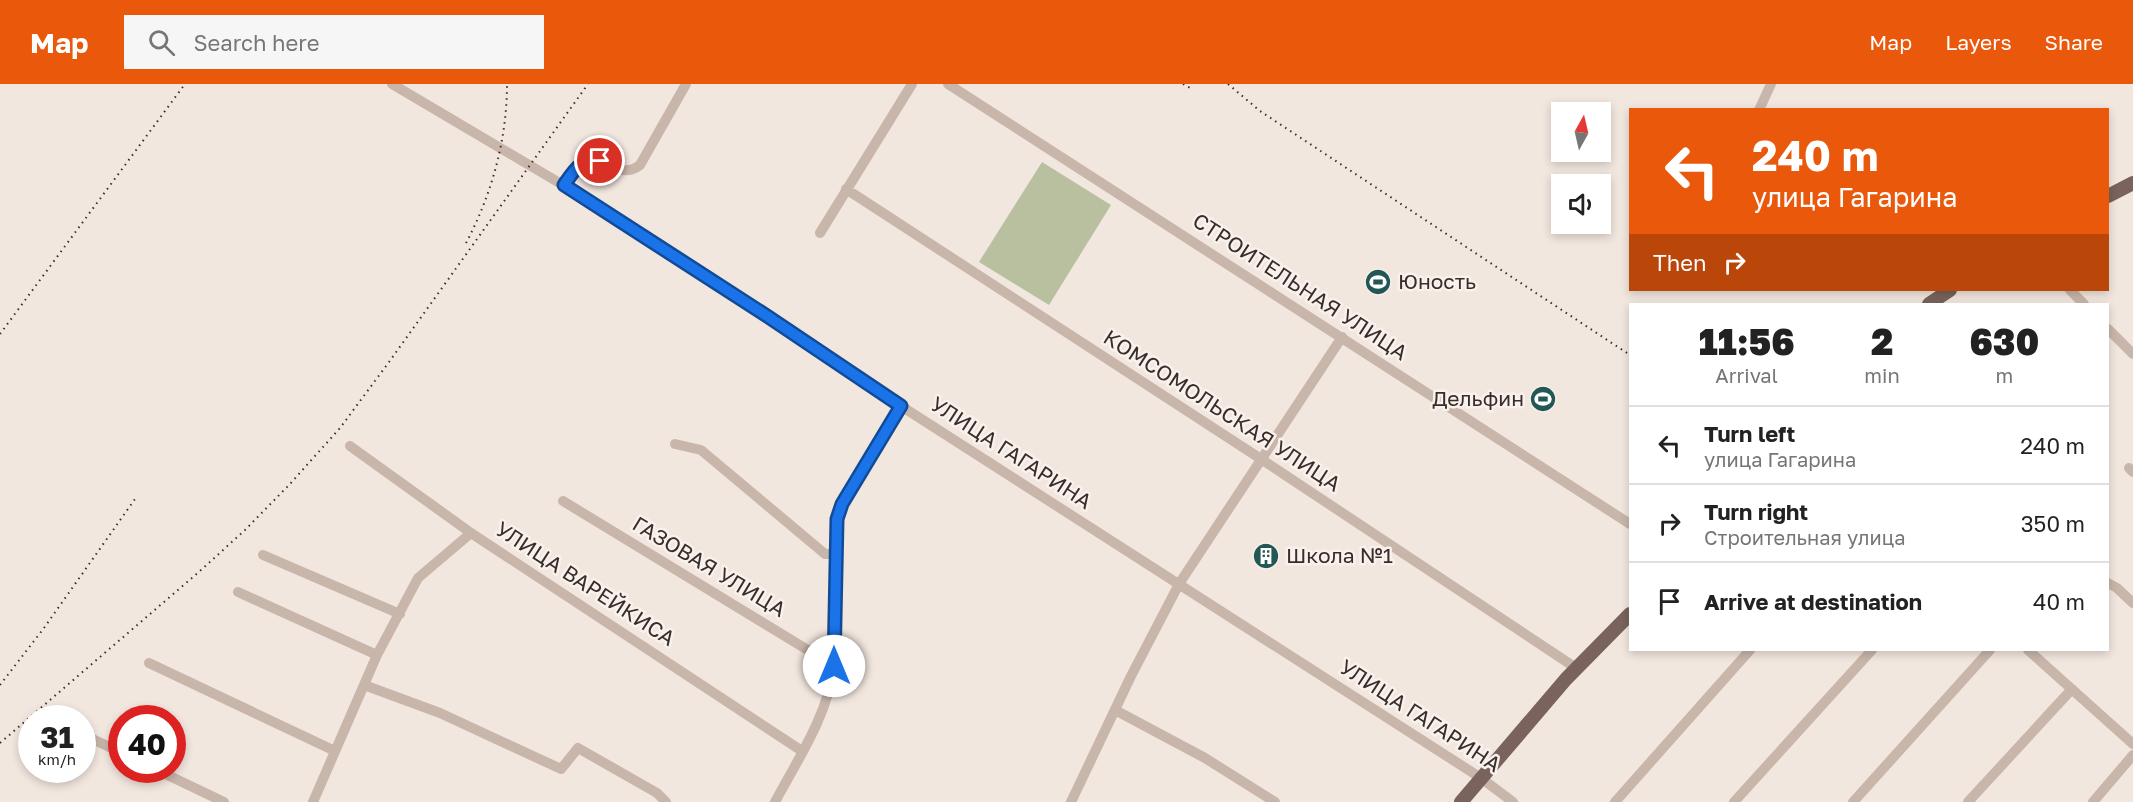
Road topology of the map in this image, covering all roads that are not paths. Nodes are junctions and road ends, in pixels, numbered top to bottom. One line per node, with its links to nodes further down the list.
1 (392, 84): 8 (street, УЛИЦА ГАГАРИНА)
2 (686, 84): 8 (street)
3 (912, 84): 9 (street)
4 (948, 84): 17 (street, СТРОИТЕЛЬНАЯ УЛИЦА)
5 (1771, 84): 6 (street)
6 (1760, 108)
7 (2133, 183): 10 (main road)
8 (564, 185): 19 (street, УЛИЦА ГАГАРИНА)
9 (846, 189): 11 (street); 22 (street, КОМСОМОЛЬСКАЯ УЛИЦА)
10 (2109, 195)
11 (819, 233)
12 (1948, 291): 14 (main road)
13 (2071, 291): 15 (street)
14 (1930, 303)
15 (2083, 303)
16 (2109, 330): 18 (street)
17 (1342, 337): 22 (street); 24 (street, СТРОИТЕЛЬНАЯ УЛИЦА)
18 (2133, 354)
19 (901, 406): 26 (street); 28 (street, УЛИЦА ГАГАРИНА)
20 (675, 444): 26 (street)
21 (350, 446): 25 (street, УЛИЦА ВАРЕЙКИСА)
22 (1261, 459): 28 (street); 41 (street, КОМСОМОЛЬСКАЯ УЛИЦА)
23 (563, 501): 40 (street, ГАЗОВАЯ УЛИЦА)
24 (1629, 523)
25 (471, 532): 32 (street); 47 (street, УЛИЦА ВАРЕЙКИСА)
26 (835, 554): 40 (street)
27 (263, 555): 32 (street)
28 (1179, 584): 44 (street); 49 (street, УЛИЦА ГАГАРИНА)
29 (2109, 584): 31 (street)
30 (238, 592): 38 (street)
31 (2133, 603)
32 (400, 614): 38 (street)
33 (1629, 615): 41 (main road)
34 (1749, 651): 59 (street)
35 (1871, 651): 60 (street)
36 (1989, 651): 61 (street)
37 (2033, 651): 43 (street)
38 (377, 656): 42 (street)
39 (149, 663): 46 (street)
40 (834, 666): 47 (street)
41 (1576, 669): 49 (main road)
42 (364, 685): 46 (street); 53 (street)
43 (2072, 689): 45 (street); 62 (street)
44 (1114, 710): 55 (street); 56 (street)
45 (2133, 744)
46 (335, 751): 52 (street)
47 (802, 751): 54 (street)
48 (2133, 755): 63 (street)
49 (1481, 778): 57 (main road); 58 (street, УЛИЦА ГАГАРИНА)
50 (184, 783): 51 (street)
51 (224, 802)
52 (313, 802)
53 (666, 802)
54 (775, 802)
55 (1071, 802)
56 (1275, 802)
57 (1461, 802)
58 (1513, 802)
59 (1615, 802)
60 (1734, 802)
61 (1853, 802)
62 (1968, 802)
63 (2092, 802)

